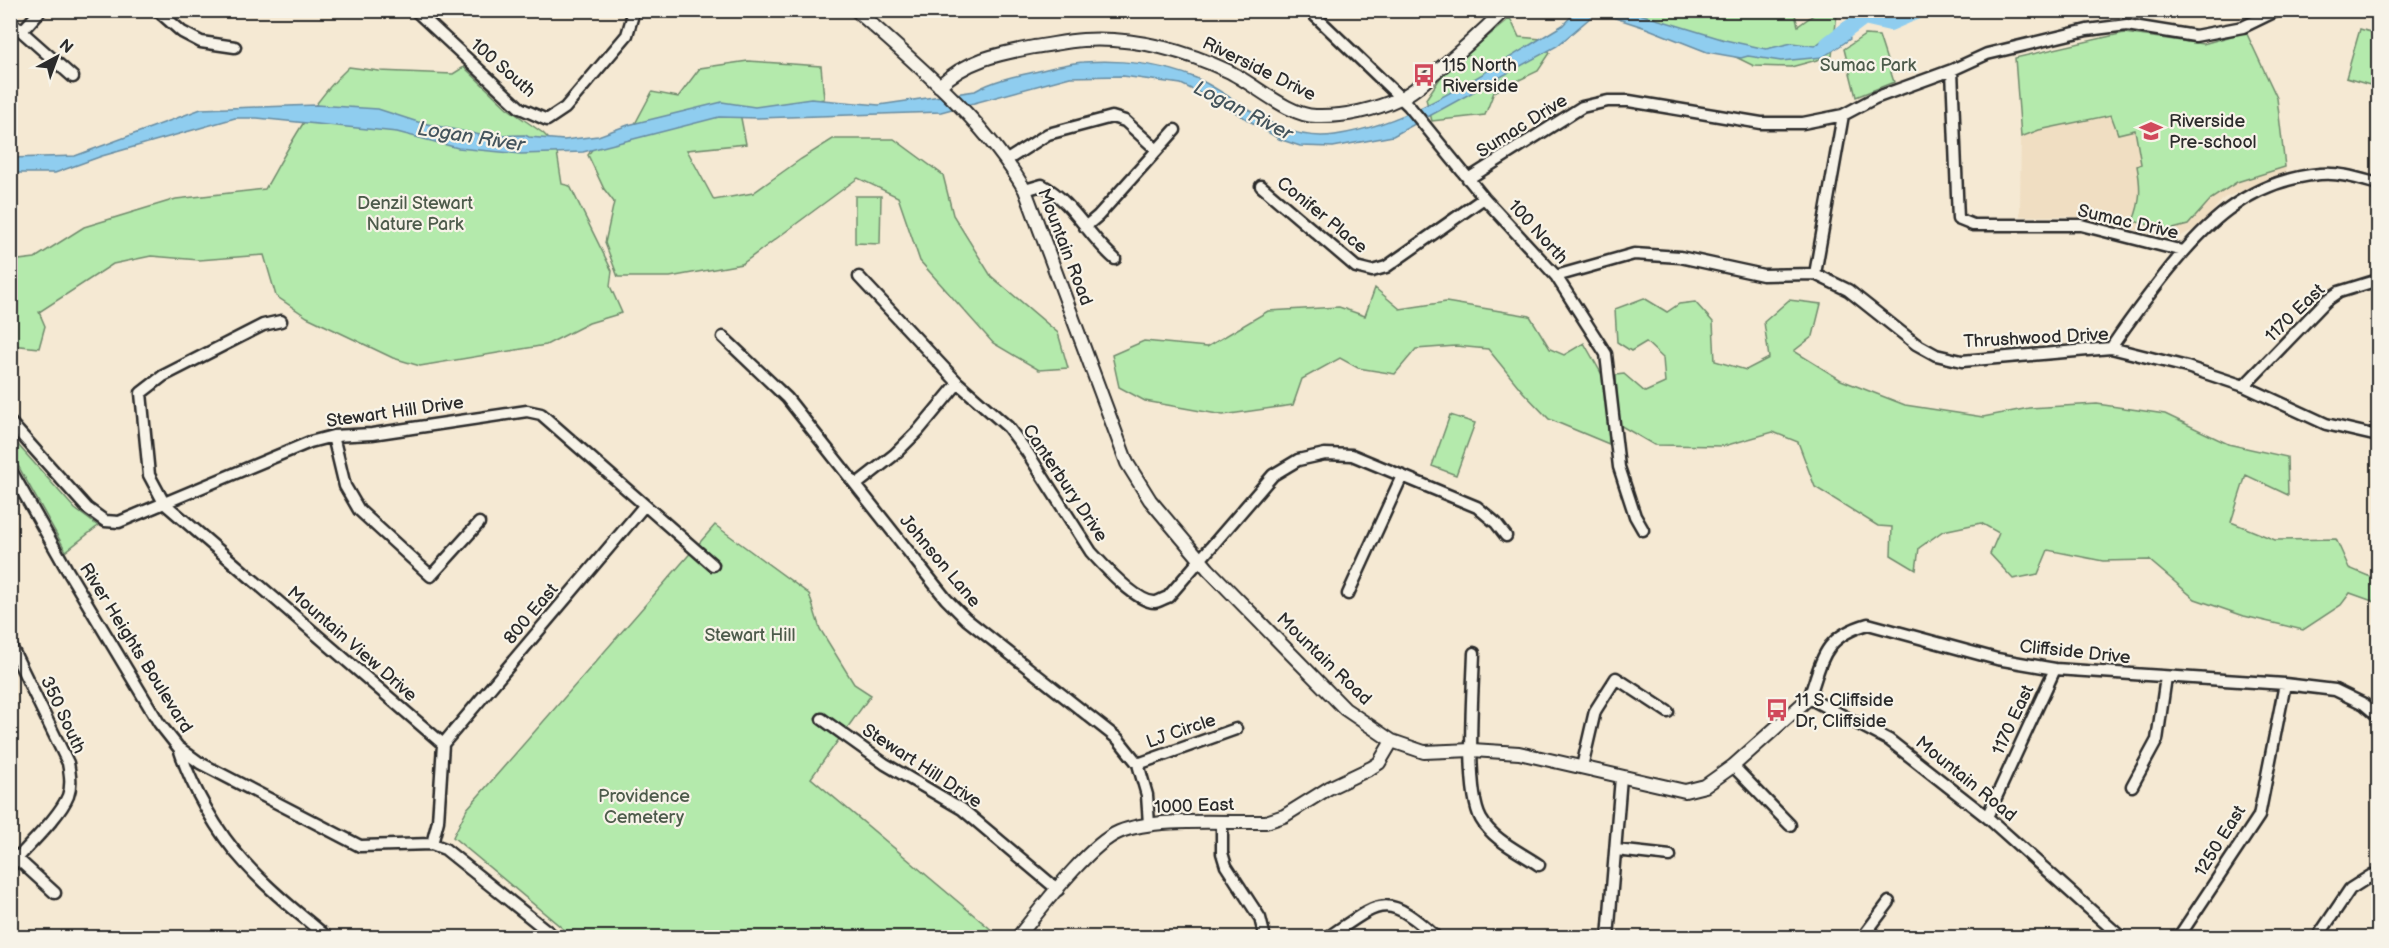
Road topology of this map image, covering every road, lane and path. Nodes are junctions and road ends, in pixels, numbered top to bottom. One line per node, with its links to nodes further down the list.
1 (40, 10): 10 (street)
2 (158, 10): 11 (street)
3 (415, 10): 4 (street, 100 South)
4 (629, 10)
5 (856, 10): 14 (street, Mountain Road)
6 (1309, 10): 15 (street, 100 North)
7 (2278, 10): 12 (street, Sumac Drive)
8 (1498, 12): 15 (street, Riverside Drive)
9 (10, 21): 10 (street)
10 (22, 31): 13 (street)
11 (235, 47)
12 (1952, 70): 16 (street, Sumac Drive); 26 (street, Sumac Drive)
13 (73, 77)
14 (939, 86): 15 (street, Riverside Drive); 19 (street, Mountain Road)
15 (1401, 98): 20 (street, 100 North)
16 (1843, 115): 20 (street, Sumac Drive); 28 (street)
17 (1175, 130): 18 (street)
18 (1157, 150): 19 (street); 25 (street)
19 (1007, 160): 23 (street, Mountain Road)
20 (1468, 179): 24 (street, 100 North)
21 (2379, 184): 26 (street, Sumac Drive)
22 (1261, 186): 24 (street, Conifer Place)
23 (1025, 190): 25 (street); 48 (street, Mountain Road)
24 (1484, 198): 29 (street, 100 North)
25 (1084, 227): 27 (street)
26 (2183, 251): 34 (street)
27 (1114, 260)
28 (1815, 274): 29 (street, Thrushwood Drive); 34 (street, Thrushwood Drive)
29 (1556, 276): 46 (street, 100 North)
30 (859, 277): 35 (street, Canterbury Drive)
31 (2379, 280): 36 (street, 1170 East)
32 (281, 321): 43 (street)
33 (723, 336): 42 (street, Johnson Lane)
34 (2111, 348): 36 (street, Thrushwood Drive)
35 (958, 383): 42 (street); 48 (street, Canterbury Drive)
36 (2244, 386): 39 (street, Thrushwood Drive)
37 (10, 422): 43 (street, Stewart Hill Drive)
38 (333, 435): 43 (street, Stewart Hill Drive); 44 (street, Stewart Hill Drive); 45 (street)
39 (2379, 436)
40 (10, 469): 63 (street, River Heights Boulevard)
41 (1402, 476): 47 (street, Canterbury Drive); 48 (street, Canterbury Drive); 50 (street)
42 (857, 484): 65 (street, Johnson Lane)
43 (164, 503): 62 (street, Mountain View Drive)
44 (644, 506): 49 (street, Stewart Hill Drive); 62 (street, 800 East)
45 (479, 523)
46 (1642, 530)
47 (1506, 536)
48 (1201, 560): 61 (street, Mountain Road)
49 (713, 565)
50 (1348, 594)
51 (10, 644): 77 (street, 350 South)
52 (1474, 653): 64 (street)
53 (2055, 669): 54 (street, Cliffside Drive); 56 (street, Cliffside Drive); 70 (street, 1170 East)
54 (2166, 676): 55 (street, Cliffside Drive); 69 (street)
55 (2285, 684): 58 (street, Cliffside Drive); 92 (street, 1250 East)
56 (1809, 698): 66 (street, Mountain Road); 70 (street, Mountain Road)
57 (1668, 711): 67 (street)
58 (2379, 716)
59 (822, 719): 80 (street, Stewart Hill Drive)
60 (1236, 729): 65 (street, LJ Circle)
61 (1392, 741): 64 (street, Mountain Road); 71 (street, 1000 East)
62 (443, 744): 74 (street)
63 (178, 747): 74 (street, River Heights Boulevard); 83 (street)
64 (1472, 750): 67 (street, Mountain Road); 78 (street)
65 (1138, 764): 72 (street, Johnson Lane)
66 (1733, 766): 68 (street, Mountain Road); 73 (street)
67 (1582, 767): 68 (street, Mountain Road)
68 (1621, 777): 75 (street)
69 (2132, 786)
70 (1987, 817): 91 (street, Mountain Road)
71 (1222, 823): 72 (street, 1000 East); 86 (street)
72 (1149, 824): 80 (street, 1000 East)
73 (1790, 825)
74 (432, 844): 84 (street)
75 (1616, 850): 76 (street); 89 (street)
76 (1670, 856)
77 (13, 859): 81 (street)
78 (1539, 865)
79 (2372, 875): 93 (street)
80 (1058, 890): 85 (street, 1000 East)
81 (55, 892)
82 (1889, 902): 90 (street)
83 (328, 938)
84 (556, 938)
85 (1017, 938)
86 (1265, 938)
87 (1327, 938): 88 (street)
88 (1437, 938)
89 (1608, 938)
90 (1862, 938)
91 (2122, 938)
92 (2178, 938)
93 (2316, 938)

